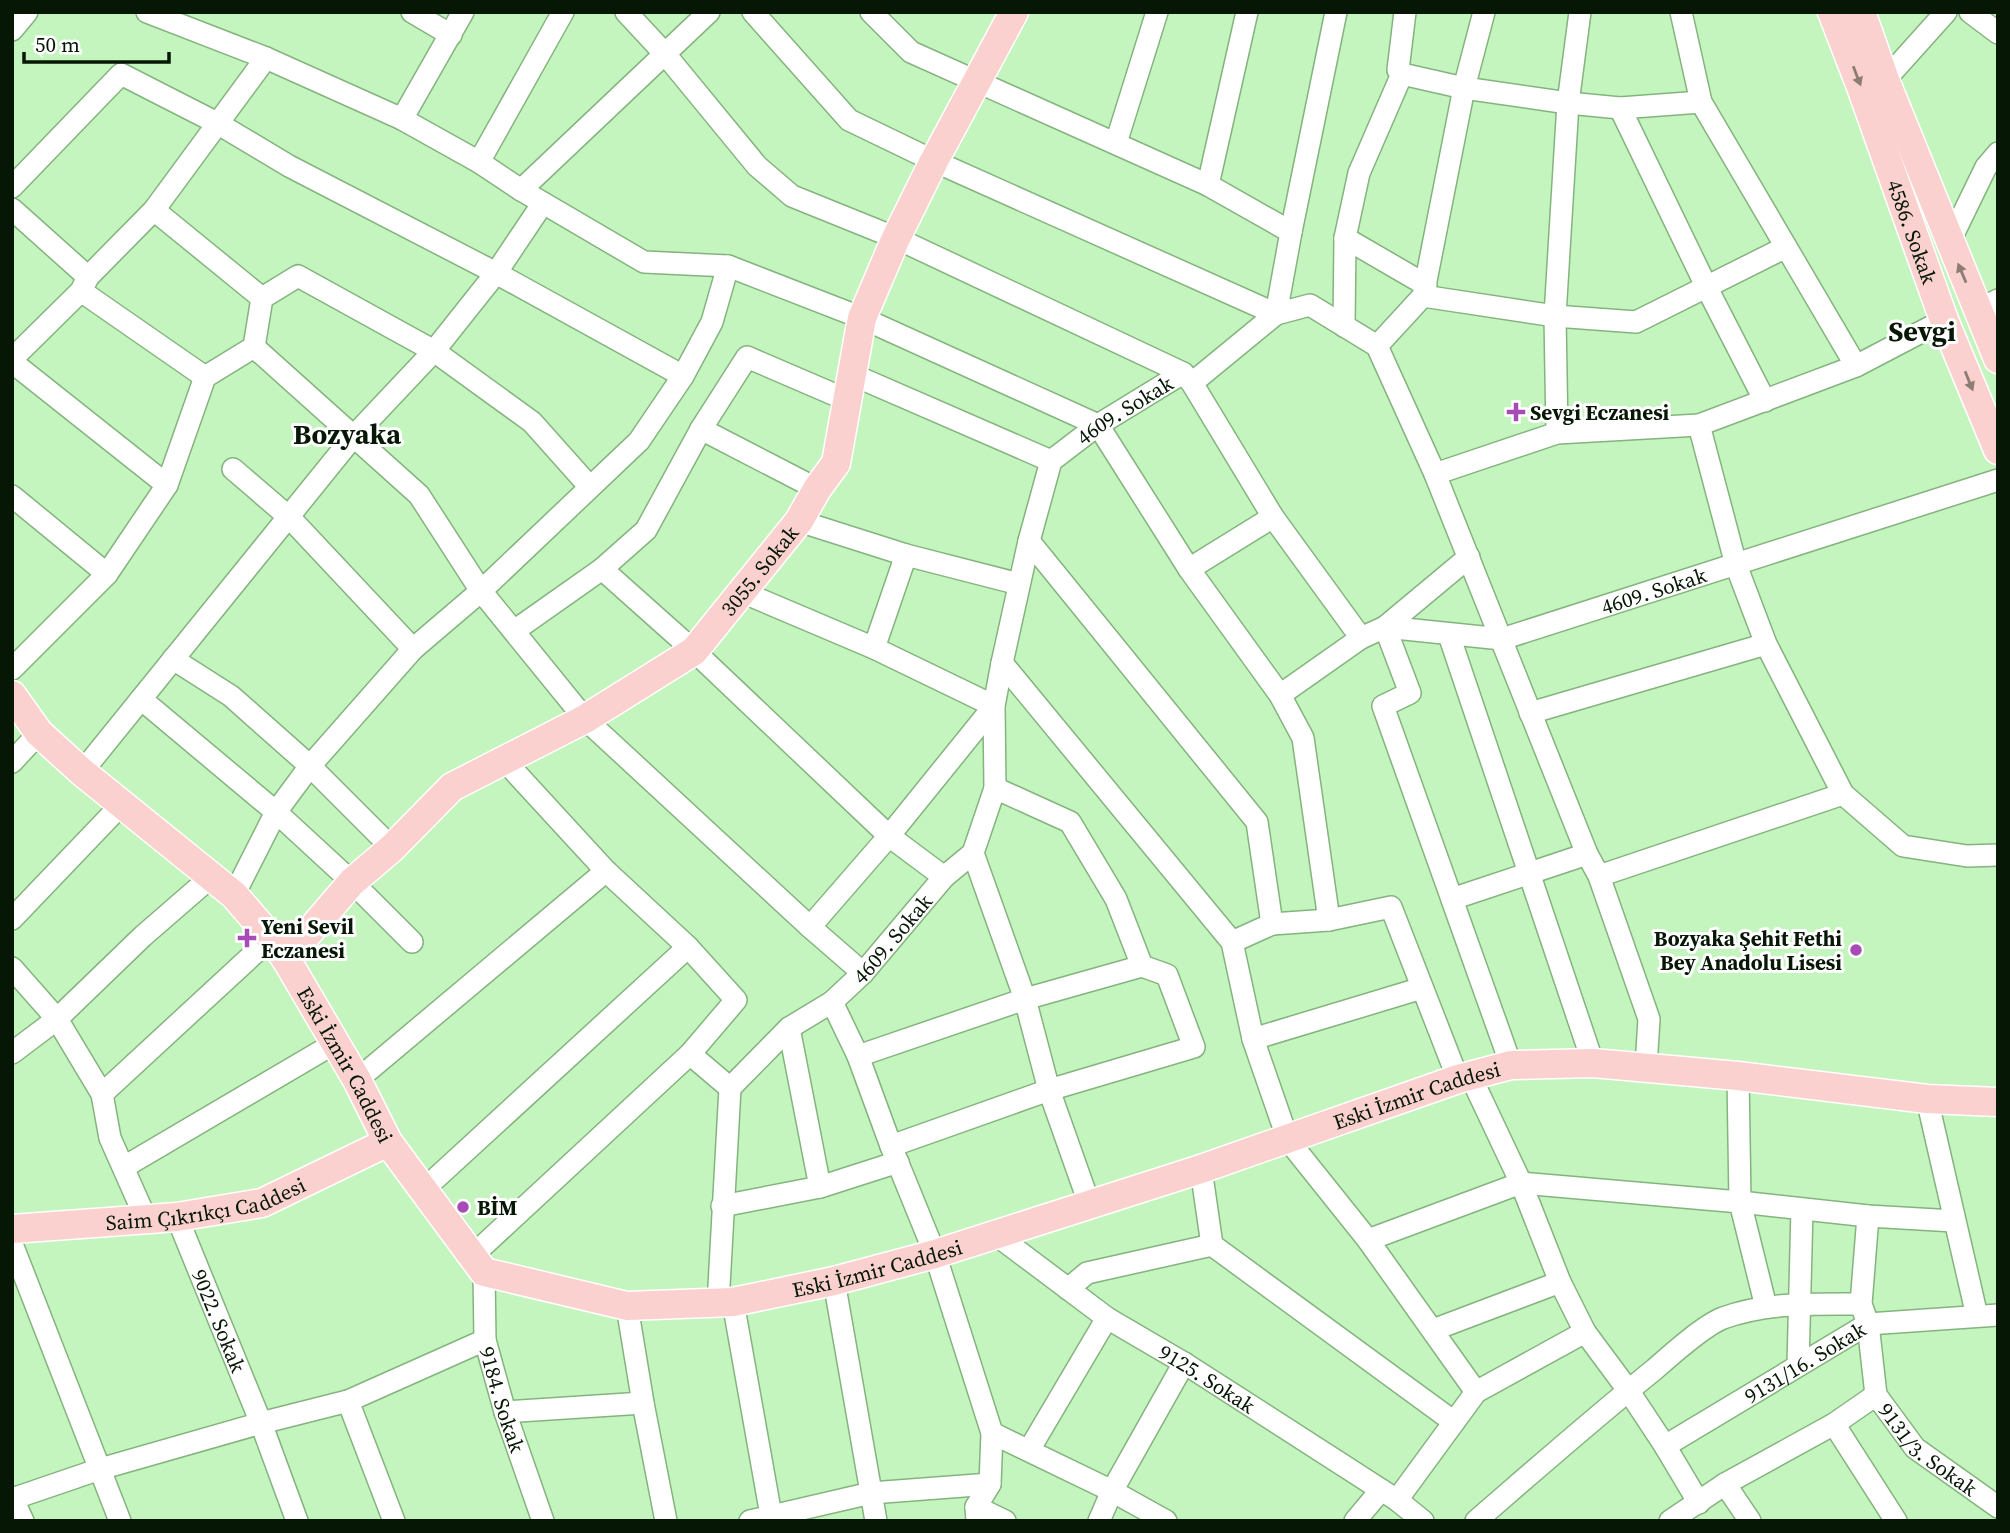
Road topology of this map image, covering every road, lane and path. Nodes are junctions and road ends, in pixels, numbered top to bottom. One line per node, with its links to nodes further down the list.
1 (27, 12): 22 (street)
2 (147, 12): 26 (street)
3 (412, 12): 24 (street)
4 (463, 12): 24 (street)
5 (563, 12): 39 (street)
6 (626, 12): 25 (street)
7 (709, 12): 25 (street)
8 (752, 12): 38 (street)
9 (1014, 12): 29 (main road, 3055. Sokak)
10 (1157, 12): 36 (street)
11 (1247, 12): 40 (street)
12 (1336, 12): 46 (street)
13 (1405, 12): 27 (street)
14 (1485, 12): 30 (street)
15 (1580, 12): 32 (street)
16 (1681, 12): 31 (street)
17 (1832, 12): 61 (main road, 4586. Sokak, one-way to 61)
18 (1861, 12): 28 (main road, 4586. Sokak)
19 (1946, 12): 28 (street)
20 (1970, 12): 23 (street)
21 (877, 14): 29 (street)
22 (12, 30)
23 (1998, 33)
24 (450, 35): 34 (street)
25 (665, 54): 42 (street); 48 (street)
26 (266, 58): 34 (street); 35 (street)
27 (1402, 74): 30 (street); 47 (street)
28 (1885, 80): 49 (main road, 4586. Sokak)
29 (975, 82): 36 (street); 38 (main road, 3055. Sokak)
30 (1464, 88): 32 (street); 55 (street)
31 (1701, 102): 33 (street); 50 (street)
32 (1568, 103): 33 (street); 59 (street)
33 (1620, 108): 54 (street)
34 (402, 120): 39 (street)
35 (217, 123): 41 (street); 45 (street); 52 (street)
36 (1116, 143): 40 (street)
37 (1998, 153): 49 (street)
38 (934, 161): 48 (main road, 3055. Sokak); 58 (street)
39 (479, 162): 42 (street)
40 (1208, 185): 46 (street)
41 (12, 187)
42 (521, 190): 43 (street)
43 (543, 204): 51 (street); 52 (street)
44 (12, 209): 53 (street)
45 (154, 210): 53 (street); 56 (street)
46 (1291, 232): 58 (street)
47 (1345, 238): 55 (street); 62 (street)
48 (896, 239): 60 (main road, 3055. Sokak); 71 (street)
49 (1949, 243): 57 (main road, 4586. Sokak, one-way to 49)
50 (1786, 247): 54 (street); 68 (street)
51 (727, 266): 60 (street); 69 (street)
52 (496, 273): 65 (street); 69 (street)
53 (84, 284): 67 (street); 70 (street)
54 (1707, 288): 59 (street); 73 (street)
55 (1425, 290): 59 (street); 63 (street)
56 (262, 298): 64 (street); 65 (street)
57 (1988, 305): 66 (main road, 4586. Sokak)
58 (1276, 314): 62 (street); 71 (street)
59 (1555, 316): 77 (street)
60 (862, 318): 72 (main road, 3055. Sokak); 74 (street)
61 (1944, 320): 68 (street); 79 (main road, 4586. Sokak, one-way to 79)
62 (1344, 326): 63 (street)
63 (1377, 346): 82 (street)
64 (254, 347): 70 (street); 78 (street)
65 (434, 352): 78 (street); 85 (street)
66 (1998, 359)
67 (12, 360): 84 (street)
68 (1856, 366): 73 (street)
69 (682, 376): 85 (street)
70 (205, 377): 84 (street)
71 (1188, 378): 74 (street, 4609. Sokak); 89 (street, 4609. Sokak)
72 (849, 387): 76 (street); 80 (street); 86 (main road, 3055. Sokak)
73 (1765, 401): 75 (street)
74 (1098, 425): 80 (street, 4609. Sokak); 96 (street)
75 (1699, 425): 77 (street); 94 (street)
76 (701, 429): 86 (street); 95 (street)
77 (1557, 433): 82 (street)
78 (353, 437): 88 (street); 99 (street)
79 (1998, 450)
80 (1051, 461): 91 (street)
81 (233, 469): 88 (street)
82 (1435, 474): 93 (street)
83 (1998, 480): 94 (street, 4609. Sokak)
84 (167, 485): 97 (street)
85 (589, 486): 99 (street)
86 (817, 489): 90 (main road, 3055. Sokak)
87 (12, 496): 97 (street)
88 (289, 517): 108 (street); 110 (street)
89 (1273, 517): 96 (street); 104 (street, 4609. Sokak)
90 (799, 521): 92 (street); 100 (main road, 3055. Sokak)
91 (1029, 541): 98 (street); 143 (street)
92 (906, 555): 98 (street); 107 (street)
93 (1469, 557): 101 (street); 105 (street)
94 (1736, 565): 105 (street, 4609. Sokak); 106 (street)
95 (602, 569): 102 (street); 109 (street)
96 (1189, 569): 114 (street)
97 (107, 574): 112 (street)
98 (1019, 584): 111 (street)
99 (481, 591): 102 (street); 108 (street)
100 (742, 592): 107 (street); 109 (main road, 3055. Sokak)
101 (1385, 627): 103 (street, 4609. Sokak); 104 (street); 140 (street)
102 (514, 631): 118 (street)
103 (1449, 635): 105 (street, 4609. Sokak); 134 (street)
104 (1361, 638): 114 (street)
105 (1502, 639): 117 (street)
106 (1766, 644): 117 (street); 125 (street)
107 (874, 648): 116 (street)
108 (413, 649): 122 (street)
109 (694, 651): 118 (main road, 3055. Sokak); 128 (street)
110 (173, 659): 115 (street); 122 (street)
111 (1002, 663): 116 (street); 146 (street)
112 (12, 669)
113 (12, 695): 119 (main road, Eski İzmir Caddesi)
114 (1280, 695): 142 (street)
115 (141, 699): 123 (street); 127 (street)
116 (994, 706): 124 (street); 128 (street)
117 (1530, 713): 131 (street)
118 (585, 719): 120 (main road, 3055. Sokak); 144 (street)
119 (39, 733): 121 (street); 123 (main road, Eski İzmir Caddesi)
120 (503, 759): 129 (main road, 3055. Sokak); 133 (street)
121 (12, 762)
122 (310, 766): 127 (street); 129 (street)
123 (82, 772): 126 (main road, Eski İzmir Caddesi)
124 (995, 788): 130 (street); 149 (street)
125 (1843, 794): 132 (street); 135 (street)
126 (122, 804): 136 (main road, Eski İzmir Caddesi); 141 (street)
127 (276, 812): 138 (street); 139 (street)
128 (889, 836): 137 (street); 144 (street)
129 (392, 848): 138 (main road, 3055. Sokak)
130 (973, 853): 137 (street, 4609. Sokak); 153 (street)
131 (1587, 854): 134 (street); 135 (street)
132 (1998, 855)
133 (606, 870): 147 (street); 167 (street)
134 (1531, 873): 140 (street); 162 (street)
135 (1599, 876): 164 (street)
136 (211, 877): 139 (main road, Eski İzmir Caddesi); 155 (street)
137 (944, 877): 151 (street, 4609. Sokak)
138 (352, 882): 145 (street); 148 (main road, 3055. Sokak)
139 (234, 895): 148 (main road, Eski İzmir Caddesi)
140 (1452, 899): 163 (street)
141 (12, 919)
142 (1328, 920): 143 (street); 152 (street)
143 (1272, 925): 146 (street)
144 (810, 927): 151 (street)
145 (412, 942)
146 (1232, 942): 157 (street)
147 (688, 947): 160 (street); 180 (street)
148 (279, 949): 158 (main road, Eski İzmir Caddesi); 170 (street)
149 (1142, 966): 153 (street); 169 (street)
150 (12, 968): 155 (street)
151 (863, 973): 154 (street, 4609. Sokak)
152 (1422, 988): 157 (street); 166 (street)
153 (1025, 999): 161 (street); 169 (street)
154 (832, 1002): 156 (street, 4609. Sokak); 161 (street)
155 (57, 1019): 159 (street); 170 (street)
156 (789, 1028): 168 (street, 4609. Sokak); 179 (street)
157 (1253, 1040): 173 (street)
158 (335, 1043): 167 (main road, Eski İzmir Caddesi); 176 (street)
159 (12, 1053)
160 (690, 1054): 168 (street); 195 (street)
161 (858, 1056): 175 (street)
162 (1593, 1063): 163 (main road, Eski İzmir Caddesi); 164 (main road, Eski İzmir Caddesi)
163 (1511, 1065): 166 (main road, Eski İzmir Caddesi)
164 (1646, 1067): 165 (main road, Eski İzmir Caddesi)
165 (1738, 1076): 171 (main road, Eski İzmir Caddesi); 181 (street)
166 (1464, 1077): 173 (main road, Eski İzmir Caddesi); 178 (street)
167 (357, 1080): 174 (main road, Eski İzmir Caddesi)
168 (730, 1088): 183 (street)
169 (1049, 1090): 175 (street); 182 (street)
170 (102, 1094): 176 (street)
171 (1927, 1099): 172 (main road, Eski İzmir Caddesi); 188 (street)
172 (1998, 1102)
173 (1288, 1140): 177 (main road, Eski İzmir Caddesi); 191 (street)
174 (388, 1142): 180 (main road, Eski İzmir Caddesi); 186 (main road, Saim Çıkrıkçı Caddesi)
175 (894, 1154): 179 (street); 194 (street)
176 (124, 1167): 187 (street)
177 (1201, 1169): 182 (main road, Eski İzmir Caddesi); 193 (street)
178 (1521, 1183): 181 (street); 191 (street); 197 (street)
179 (820, 1187): 183 (street)
180 (422, 1191): 195 (main road, Eski İzmir Caddesi)
181 (1740, 1202): 184 (street); 202 (street)
182 (1089, 1203): 190 (main road, Eski İzmir Caddesi)
183 (722, 1206): 199 (street)
184 (1802, 1209): 185 (street); 200 (street)
185 (1868, 1216): 188 (street); 203 (street, 9131/3. Sokak)
186 (177, 1217): 187 (main road, Saim Çıkrıkçı Caddesi); 218 (street, 9022. Sokak)
187 (146, 1219): 189 (main road, Saim Çıkrıkçı Caddesi)
188 (1954, 1221): 204 (street)
189 (12, 1228)
190 (995, 1234): 194 (main road, Eski İzmir Caddesi); 198 (street, 9125. Sokak)
191 (1368, 1240): 206 (street)
192 (12, 1244): 223 (street)
193 (1212, 1245): 198 (street); 217 (street)
194 (935, 1254): 196 (main road, Eski İzmir Caddesi); 220 (street)
195 (478, 1264): 201 (main road, Eski İzmir Caddesi); 208 (street, 9184. Sokak)
196 (834, 1281): 199 (main road, Eski İzmir Caddesi); 227 (street)
197 (1560, 1282): 206 (street); 207 (street)
198 (1068, 1289): 205 (street, 9125. Sokak)
199 (726, 1303): 201 (main road, Eski İzmir Caddesi); 233 (street)
200 (1801, 1303): 202 (street); 203 (street); 210 (street)
201 (627, 1306): 215 (street)
202 (1766, 1307): 211 (street)
203 (1864, 1314): 204 (street, 9131/16. Sokak); 210 (street, 9131/16. Sokak); 213 (street, 9131/3. Sokak)
204 (1987, 1316)
205 (1107, 1318): 209 (street, 9125. Sokak); 222 (street)
206 (1433, 1330): 212 (street)
207 (1585, 1332): 211 (street); 212 (street)
208 (485, 1340): 214 (street); 216 (street, 9184. Sokak)
209 (1184, 1363): 226 (street); 228 (street, 9125. Sokak)
210 (1798, 1365): 221 (street, 9131/16. Sokak)
211 (1628, 1390): 221 (street); 247 (street)
212 (1476, 1392): 217 (street)
213 (1876, 1395): 219 (street); 231 (street, 9131/3. Sokak)
214 (348, 1401): 218 (street); 237 (street)
215 (643, 1403): 216 (street); 239 (street)
216 (505, 1412): 238 (street, 9184. Sokak)
217 (1454, 1422): 228 (street)
218 (261, 1423): 223 (street); 236 (street, 9022. Sokak)
219 (1834, 1424): 225 (street); 250 (street)
220 (992, 1433): 222 (street); 224 (street)
221 (1665, 1446): 230 (street)
222 (1029, 1450): 226 (street)
223 (100, 1469): 229 (street); 235 (street)
224 (990, 1484): 227 (street); 232 (street)
225 (1725, 1484): 230 (street); 249 (street)
226 (1112, 1491): 243 (street); 244 (street)
227 (871, 1493): 233 (street); 241 (street)
228 (1389, 1495): 245 (street); 246 (street, 9125. Sokak)
229 (12, 1498): 234 (street)
230 (1699, 1503): 248 (street)
231 (1998, 1507)
232 (976, 1514): 242 (street)
233 (772, 1518): 240 (street)
234 (23, 1521)
235 (120, 1521)
236 (297, 1521)
237 (394, 1521)
238 (543, 1521)
239 (666, 1521)
240 (750, 1521)
241 (876, 1521)
242 (1006, 1521)
243 (1099, 1521)
244 (1166, 1521)
245 (1355, 1521)
246 (1423, 1521)
247 (1476, 1521)
248 (1670, 1521)
249 (1750, 1521)
250 (1896, 1521)

